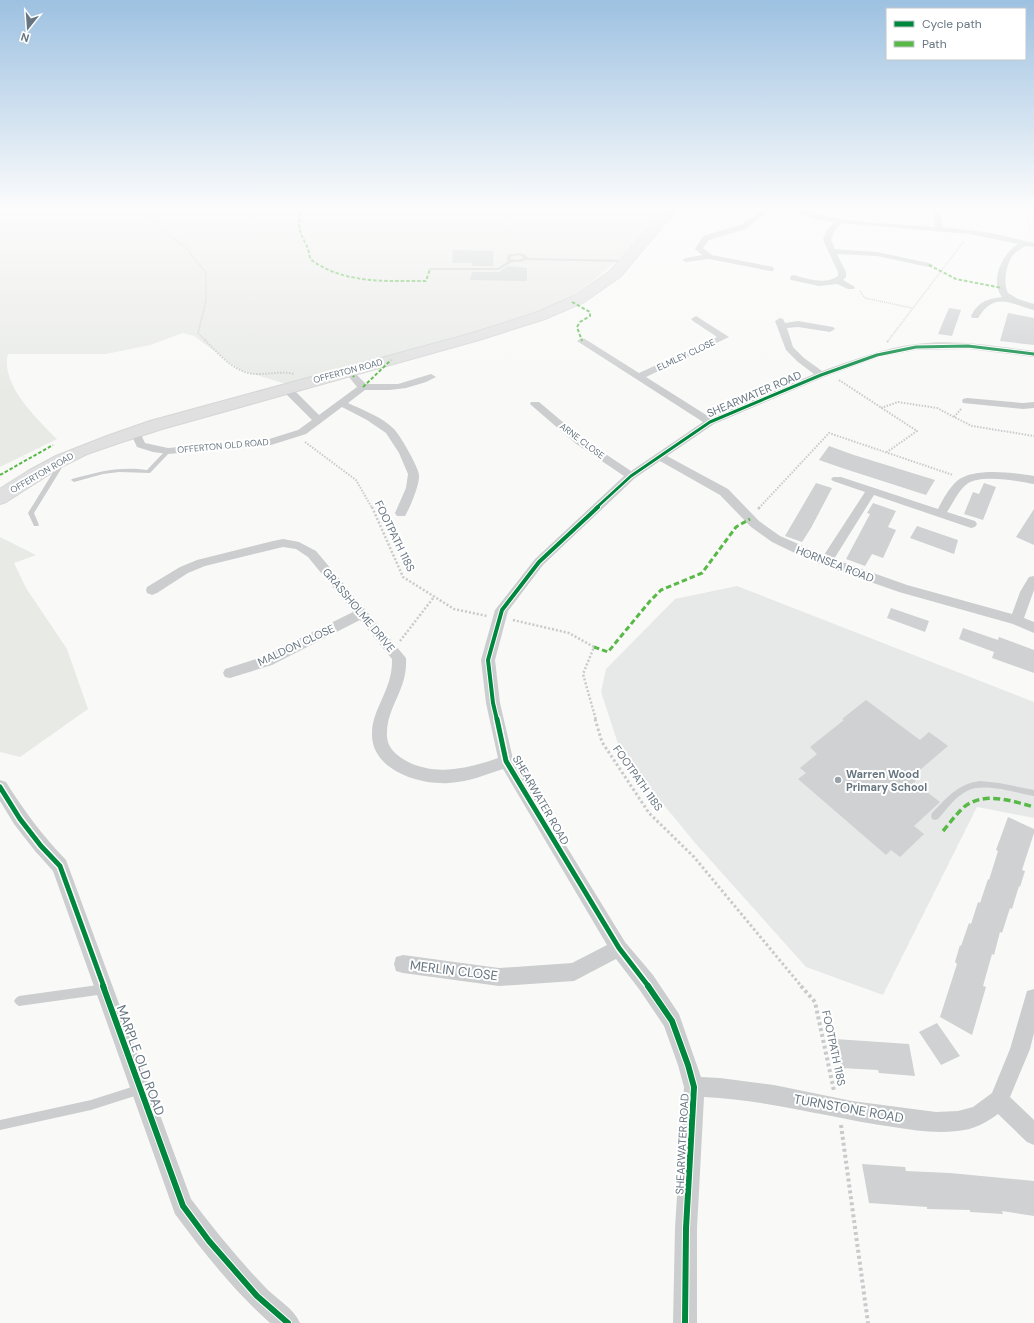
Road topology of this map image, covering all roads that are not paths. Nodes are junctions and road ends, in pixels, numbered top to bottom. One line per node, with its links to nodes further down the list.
1 (430, 270): 2 (lane)
2 (448, 270)
3 (617, 270): 21 (main road, OFFERTON ROAD)
4 (841, 270): 7 (street)
5 (1003, 270): 9 (street)
6 (794, 278): 7 (street)
7 (838, 281): 8 (street)
8 (851, 287)
9 (1009, 298): 10 (street); 11 (street)
10 (1034, 307)
11 (978, 314)
12 (696, 319): 17 (street, ELMLEY CLOSE)
13 (830, 329): 16 (street)
14 (582, 341): 17 (street, ELMLEY CLOSE)
15 (1034, 354): 16 (street, SHEARWATER ROAD)
16 (824, 374): 27 (street, SHEARWATER ROAD)
17 (640, 376): 27 (street, ELMLEY CLOSE)
18 (354, 377): 20 (street)
19 (431, 377): 20 (street)
20 (363, 387): 23 (street, OFFERTON OLD ROAD)
21 (286, 388): 26 (street); 28 (main road, OFFERTON ROAD)
22 (967, 401): 25 (street)
23 (341, 404): 26 (street, OFFERTON OLD ROAD); 38 (street)
24 (535, 404): 32 (street, ARNE CLOSE)
25 (1034, 405)
26 (318, 420): 29 (street, OFFERTON OLD ROAD)
27 (710, 422): 30 (street, SHEARWATER ROAD)
28 (135, 432): 29 (street, OFFERTON OLD ROAD); 31 (main road, OFFERTON ROAD)
29 (168, 451): 34 (lane)
30 (659, 456): 32 (street, SHEARWATER ROAD); 42 (street, HORNSEA ROAD)
31 (64, 459): 37 (main road, OFFERTON ROAD); 41 (lane)
32 (631, 476): 49 (street, SHEARWATER ROAD)
33 (837, 479): 36 (street)
34 (74, 480)
35 (1034, 480): 39 (street)
36 (871, 491): 39 (street); 42 (street)
37 (0, 498)
38 (401, 513)
39 (940, 514): 40 (street)
40 (971, 524)
41 (36, 525)
42 (826, 562): 46 (street, HORNSEA ROAD)
43 (1034, 580): 46 (street)
44 (152, 590): 45 (street, GRASSHOLME DRIVE)
45 (361, 614): 48 (street, MALDON CLOSE); 49 (street, GRASSHOLME DRIVE)
46 (1017, 620): 47 (street, HORNSEA ROAD)
47 (1034, 628)
48 (230, 673)
49 (506, 761): 53 (street, SHEARWATER ROAD)
50 (0, 786): 55 (street, MARPLE OLD ROAD)
51 (1034, 793): 52 (lane)
52 (935, 816)
53 (619, 948): 54 (street, MERLIN CLOSE); 58 (street, SHEARWATER ROAD)
54 (403, 964)
55 (105, 989): 57 (lane); 59 (street, MARPLE OLD ROAD)
56 (1034, 998): 60 (street)
57 (19, 1001)
58 (694, 1087): 60 (street, TURNSTONE ROAD); 64 (street, SHEARWATER ROAD)
59 (141, 1089): 61 (lane); 63 (street, MARPLE OLD ROAD)
60 (999, 1100): 62 (street)
61 (0, 1125)
62 (1034, 1135)
63 (288, 1323)
64 (685, 1323)

